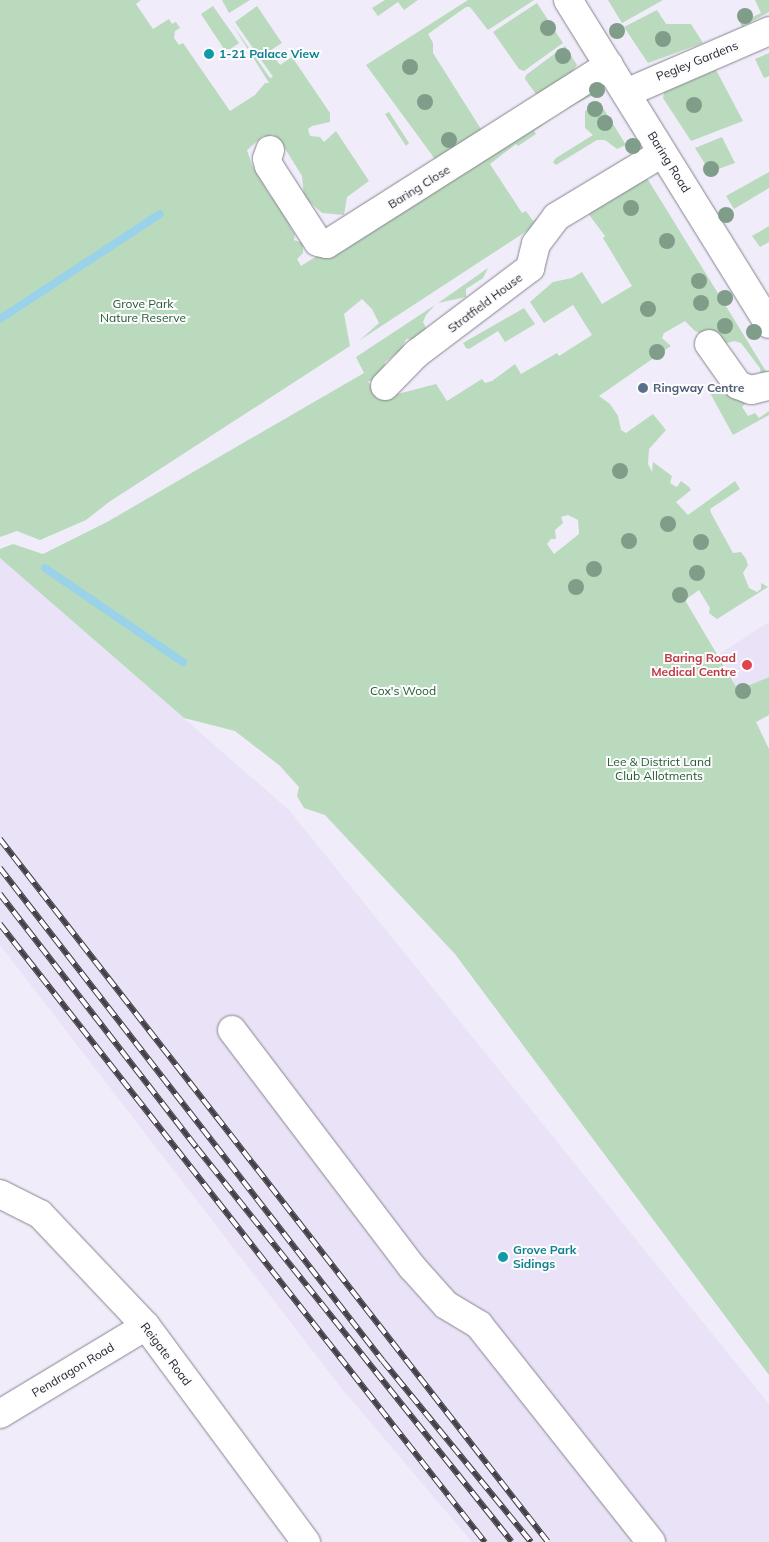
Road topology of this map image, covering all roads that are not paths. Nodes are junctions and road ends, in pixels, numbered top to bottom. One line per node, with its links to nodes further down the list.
1 (568, 0): 3 (street, Baring Road)
2 (769, 31): 4 (street, Pegley Gardens)
3 (609, 65): 4 (street, Baring Road); 5 (street, Baring Close)
4 (626, 93): 6 (street, Baring Road)
5 (270, 150)
6 (654, 158): 7 (street, Baring Road); 9 (street, Stratfield House)
7 (769, 324)
8 (709, 344): 10 (street)
9 (385, 386)
10 (769, 386)
11 (232, 1030): 16 (street)
12 (0, 1194): 13 (street, Reigate Road)
13 (146, 1326): 14 (street, Pendragon Road); 15 (street, Reigate Road)
14 (0, 1414)
15 (306, 1542)
16 (651, 1542)

